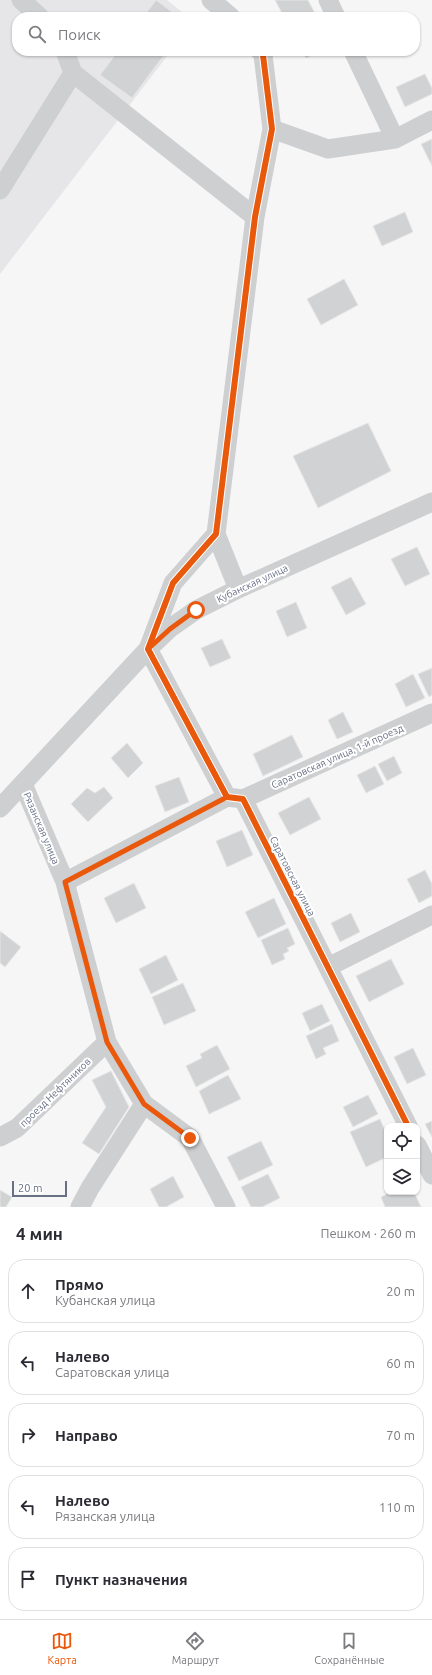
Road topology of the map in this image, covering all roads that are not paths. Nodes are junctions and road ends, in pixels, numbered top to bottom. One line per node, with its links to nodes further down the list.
1 (21, 0): 4 (street)
2 (211, 0): 5 (street)
3 (328, 0): 6 (street)
4 (34, 12)
5 (225, 12)
6 (334, 12)
7 (67, 56): 10 (street)
8 (263, 56): 12 (street)
9 (355, 56): 13 (street)
10 (73, 73): 14 (street); 15 (street)
11 (432, 120): 13 (street)
12 (272, 129): 13 (street); 15 (street)
13 (395, 139)
14 (0, 190)
15 (255, 217): 17 (street)
16 (432, 502): 18 (street, Кубанская улица)
17 (216, 534): 18 (street); 19 (street)
18 (238, 589): 19 (street, Кубанская улица)
19 (148, 649): 21 (street, Кубанская улица); 22 (street, Саратовская улица)
20 (432, 713): 22 (street, Саратовская улица, 1-й проезд)
21 (23, 784): 23 (street, Кубанская улица); 24 (street, Рязанская улица)
22 (235, 798): 24 (street, Саратовская улица, 1-й проезд); 26 (street, Саратовская улица)
23 (0, 808)
24 (65, 882): 27 (street, Рязанская улица)
25 (432, 915): 26 (street)
26 (328, 967): 29 (street, Саратовская улица)
27 (107, 1042): 28 (street, Рязанская улица); 30 (street, проезд Нефтяников)
28 (144, 1104): 33 (street); 34 (street, Рязанская улица)
29 (406, 1123)
30 (0, 1137)
31 (420, 1151): 32 (street)
32 (432, 1175)
33 (80, 1207)
34 (226, 1207)

